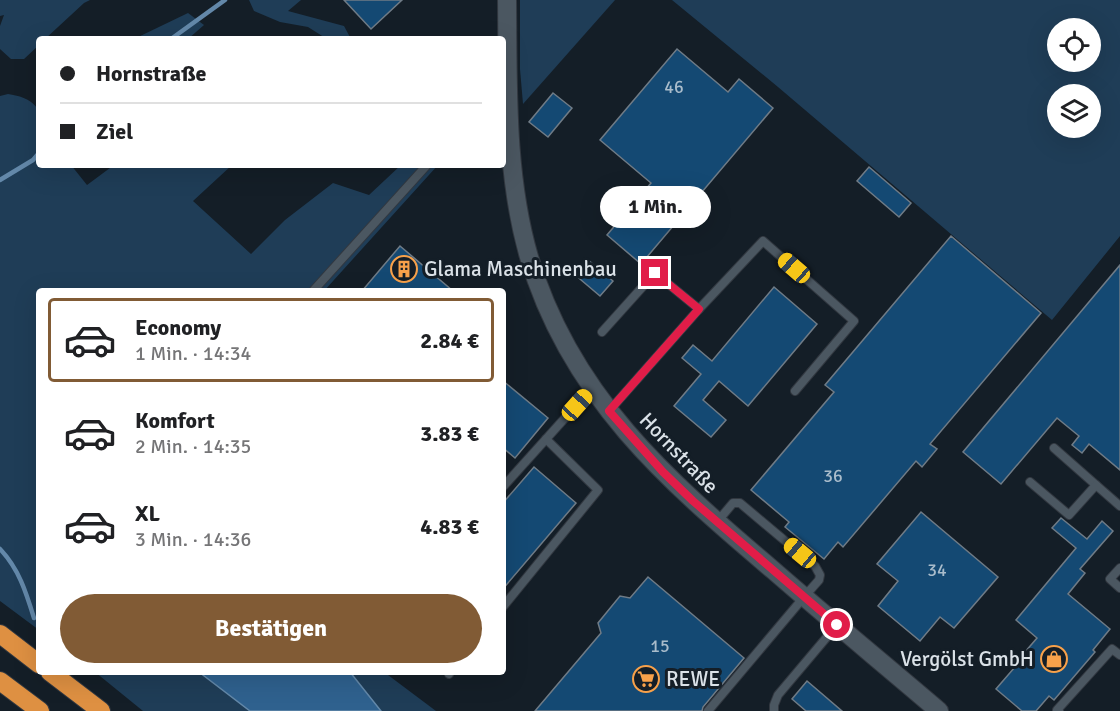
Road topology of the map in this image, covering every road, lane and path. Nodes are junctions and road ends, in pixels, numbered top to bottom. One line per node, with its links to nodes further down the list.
1 (507, 0): 2 (street, Hornstraße)
2 (506, 127): 7 (street, Hornstraße)
3 (424, 168): 4 (lane)
4 (316, 288)
5 (699, 309): 6 (lane); 8 (lane); 9 (lane)
6 (602, 332)
7 (592, 388): 9 (street, Hornstraße); 10 (lane)
8 (795, 391)
9 (609, 411): 16 (street, Hornstraße)
10 (546, 439): 13 (lane); 20 (lane)
11 (1054, 448): 14 (lane)
12 (1030, 483): 14 (lane)
13 (506, 484)
14 (1096, 485): 15 (lane)
15 (1120, 506)
16 (717, 522): 19 (street, Hornstraße); 19 (lane)
17 (1120, 568): 18 (lane)
18 (1120, 588)
19 (804, 597): 21 (street, Hornstraße); 29 (lane)
20 (506, 603)
21 (837, 625): 30 (lane); 31 (street, Hornstraße)
22 (0, 634): 24 (highway)
23 (1120, 655): 32 (lane)
24 (36, 662)
25 (54, 675): 28 (highway)
26 (0, 681): 27 (highway)
27 (40, 711)
28 (101, 711)
29 (708, 711)
30 (774, 711)
31 (939, 711)
32 (1059, 711)

